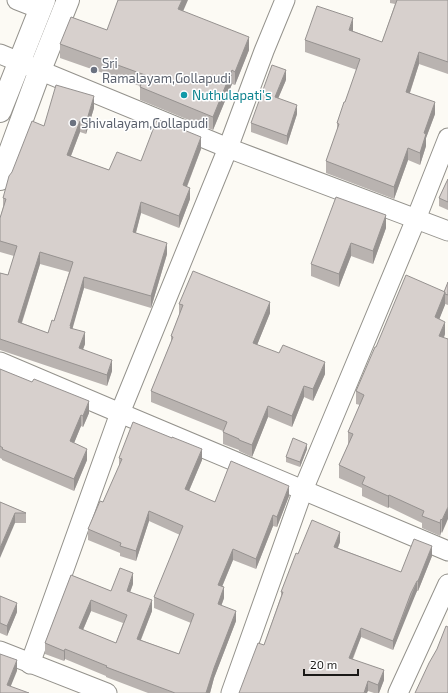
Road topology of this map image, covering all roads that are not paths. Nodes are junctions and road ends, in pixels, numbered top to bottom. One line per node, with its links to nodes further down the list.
1 (17, 0): 4 (street)
2 (68, 0): 6 (street)
3 (285, 0): 9 (street)
4 (42, 5): 5 (street)
5 (10, 58): 6 (street); 7 (street)
6 (40, 70): 9 (street); 10 (street)
7 (0, 111)
8 (448, 138): 11 (street)
9 (228, 148): 11 (street); 14 (street)
10 (0, 179)
11 (416, 219): 12 (street); 15 (street)
12 (448, 231)
13 (0, 362): 14 (street)
14 (120, 413): 15 (street); 19 (street)
15 (303, 490): 16 (street); 21 (street)
16 (448, 551)
17 (448, 584): 22 (street)
18 (0, 651): 19 (street)
19 (30, 664): 20 (street)
20 (107, 693)
21 (231, 693)
22 (398, 693)

